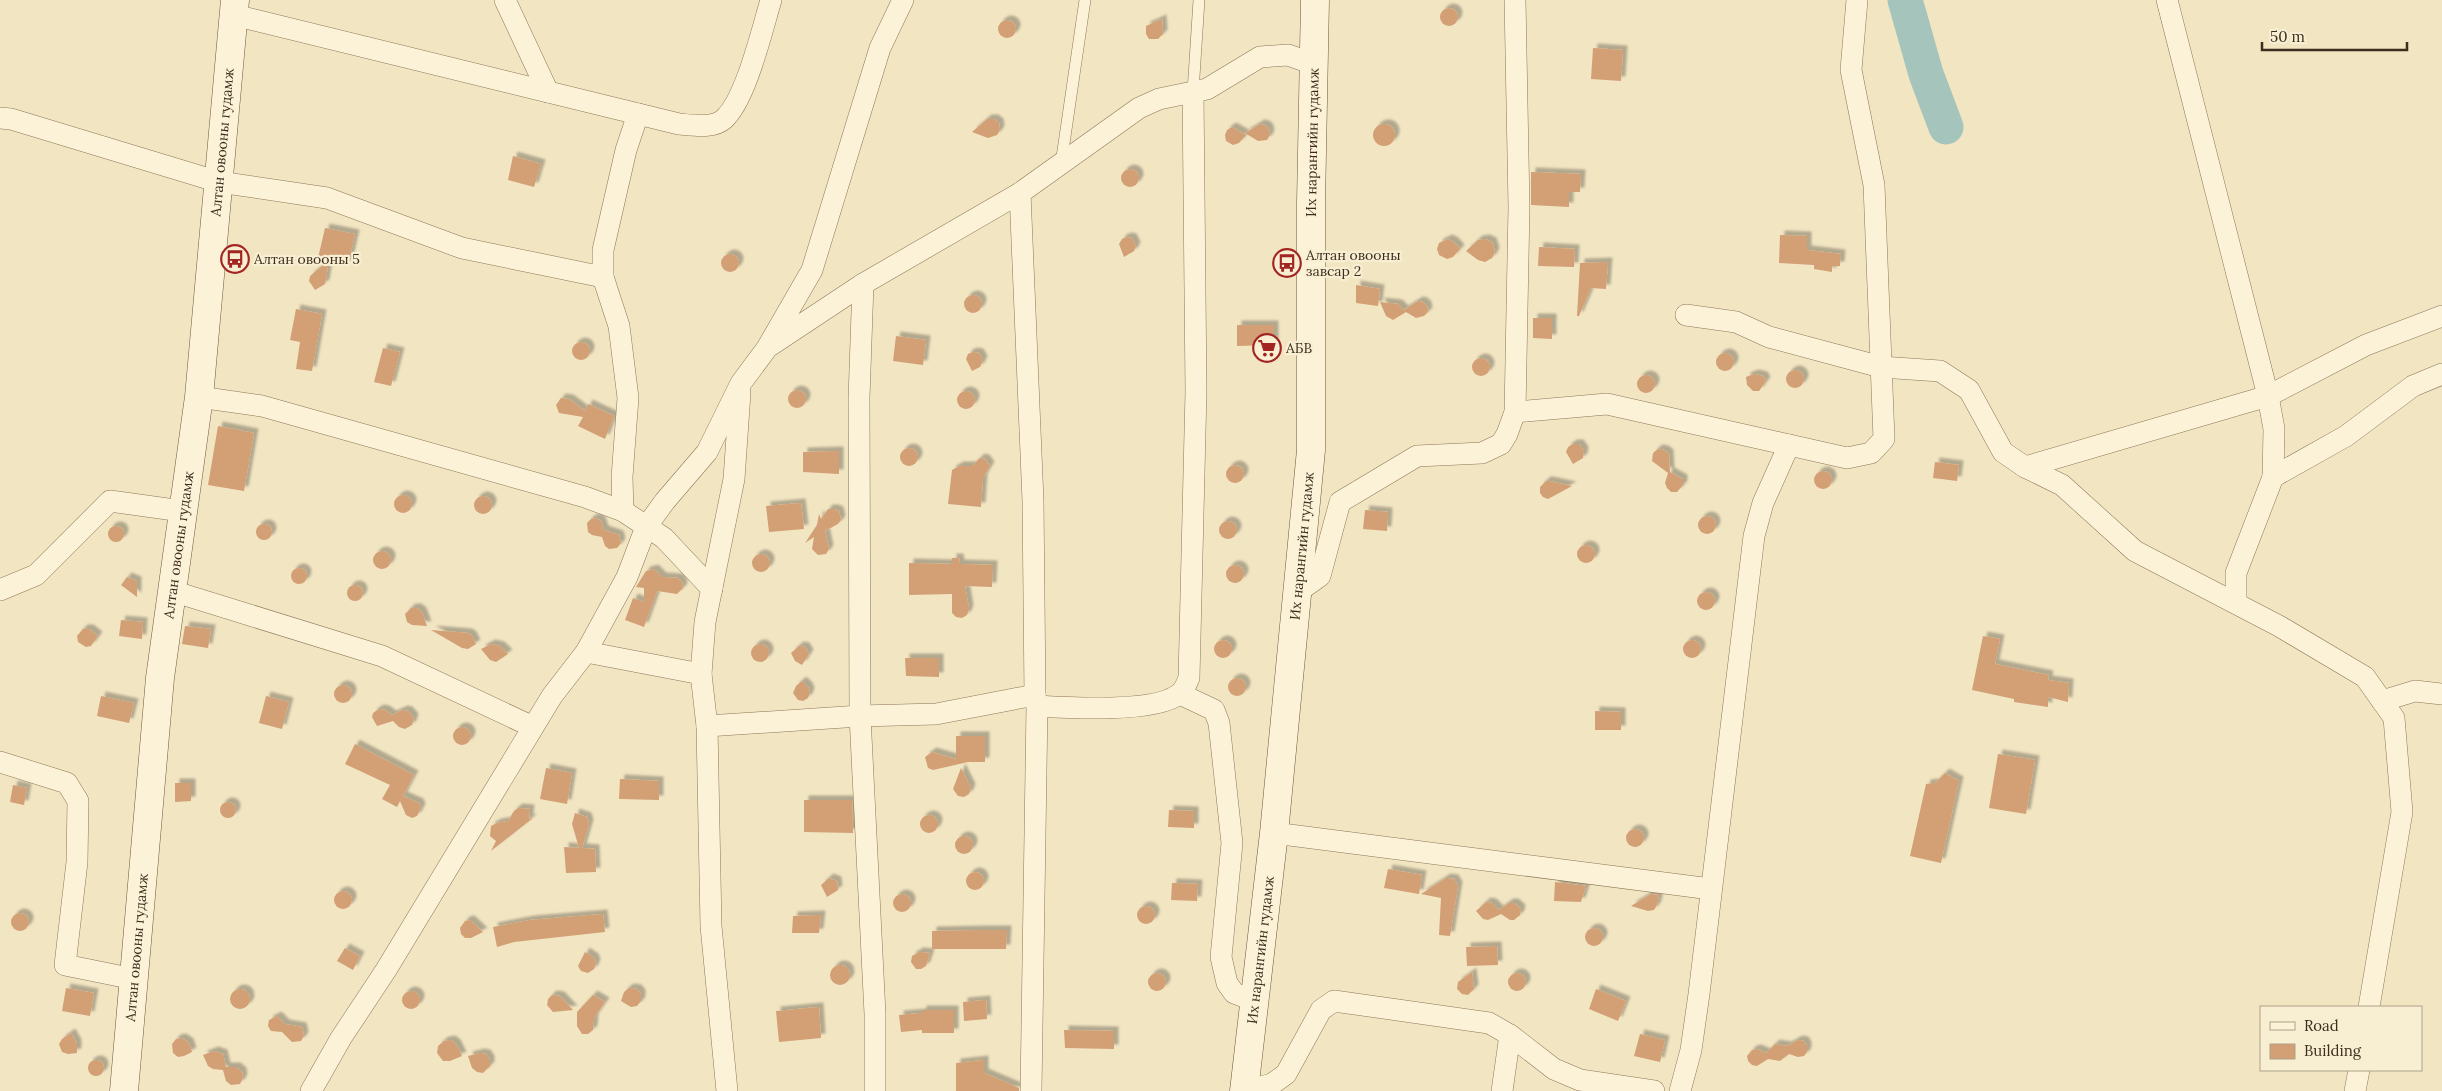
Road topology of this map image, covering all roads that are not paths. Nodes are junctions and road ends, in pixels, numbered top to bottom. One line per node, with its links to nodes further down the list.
1 (505, 0): 12 (street)
2 (771, 0): 14 (street)
3 (903, 0): 23 (street)
4 (1085, 0): 16 (lane)
5 (1199, 0): 13 (lane)
6 (1316, 0): 11 (main road, Их нарангийн гудамж)
7 (1515, 0): 29 (street)
8 (1856, 0): 24 (street)
9 (2167, 0): 27 (street)
10 (235, 8): 12 (street); 17 (main road, Алтан овооны гудамж)
11 (1314, 64): 13 (street); 39 (main road, Их нарангийн гудамж)
12 (548, 92): 14 (street)
13 (1193, 92): 16 (street); 43 (street)
14 (638, 114): 19 (street)
15 (0, 118): 17 (street)
16 (1061, 164): 18 (street)
17 (219, 182): 19 (street); 28 (main road, Алтан овооны гудамж)
18 (1020, 193): 20 (street); 46 (street)
19 (603, 277): 34 (street)
20 (863, 284): 23 (street); 47 (street)
21 (1686, 315): 24 (street)
22 (2442, 316): 27 (street)
23 (766, 348): 26 (street)
24 (1881, 367): 30 (street); 31 (street)
25 (2442, 374): 32 (street)
26 (741, 383): 35 (street); 36 (street)
27 (2268, 396): 31 (street); 32 (street)
28 (199, 397): 33 (main road, Алтан овооны гудамж); 34 (street)
29 (1515, 412): 30 (street); 39 (street)
30 (1788, 445): 52 (street)
31 (2025, 467): 40 (street)
32 (2274, 477): 40 (street)
33 (182, 511): 37 (street); 38 (main road, Алтан овооны гудамж)
34 (623, 511): 35 (street)
35 (646, 527): 36 (street); 41 (street)
36 (712, 589): 42 (street)
37 (0, 590)
38 (172, 591): 49 (street); 53 (main road, Алтан овооны гудамж)
39 (1298, 592): 51 (main road, Их нарангийн гудамж)
40 (2236, 603): 45 (street)
41 (586, 652): 42 (street); 49 (street)
42 (701, 674): 48 (street)
43 (1180, 694): 46 (street); 54 (street)
44 (2442, 694): 45 (street)
45 (2382, 700): 55 (street)
46 (1036, 701): 47 (street); 63 (street)
47 (860, 716): 48 (street); 62 (street)
48 (707, 726): 61 (street)
49 (533, 727): 60 (street)
50 (0, 762): 53 (street)
51 (1274, 833): 52 (street); 54 (main road, Их нарангийн гудамж)
52 (1710, 889): 67 (street)
53 (134, 979): 59 (main road, Алтан овооны гудамж)
54 (1256, 1002): 64 (main road, Их нарангийн гудамж)
55 (2369, 1006)
56 (1510, 1035): 58 (street); 65 (street); 66 (street)
57 (2359, 1071): 68 (street)
58 (1272, 1088): 64 (street)
59 (124, 1091)
60 (311, 1091)
61 (727, 1091)
62 (875, 1091)
63 (1031, 1091)
64 (1245, 1091)
65 (1502, 1091)
66 (1654, 1091)
67 (1680, 1091)
68 (2355, 1091)

